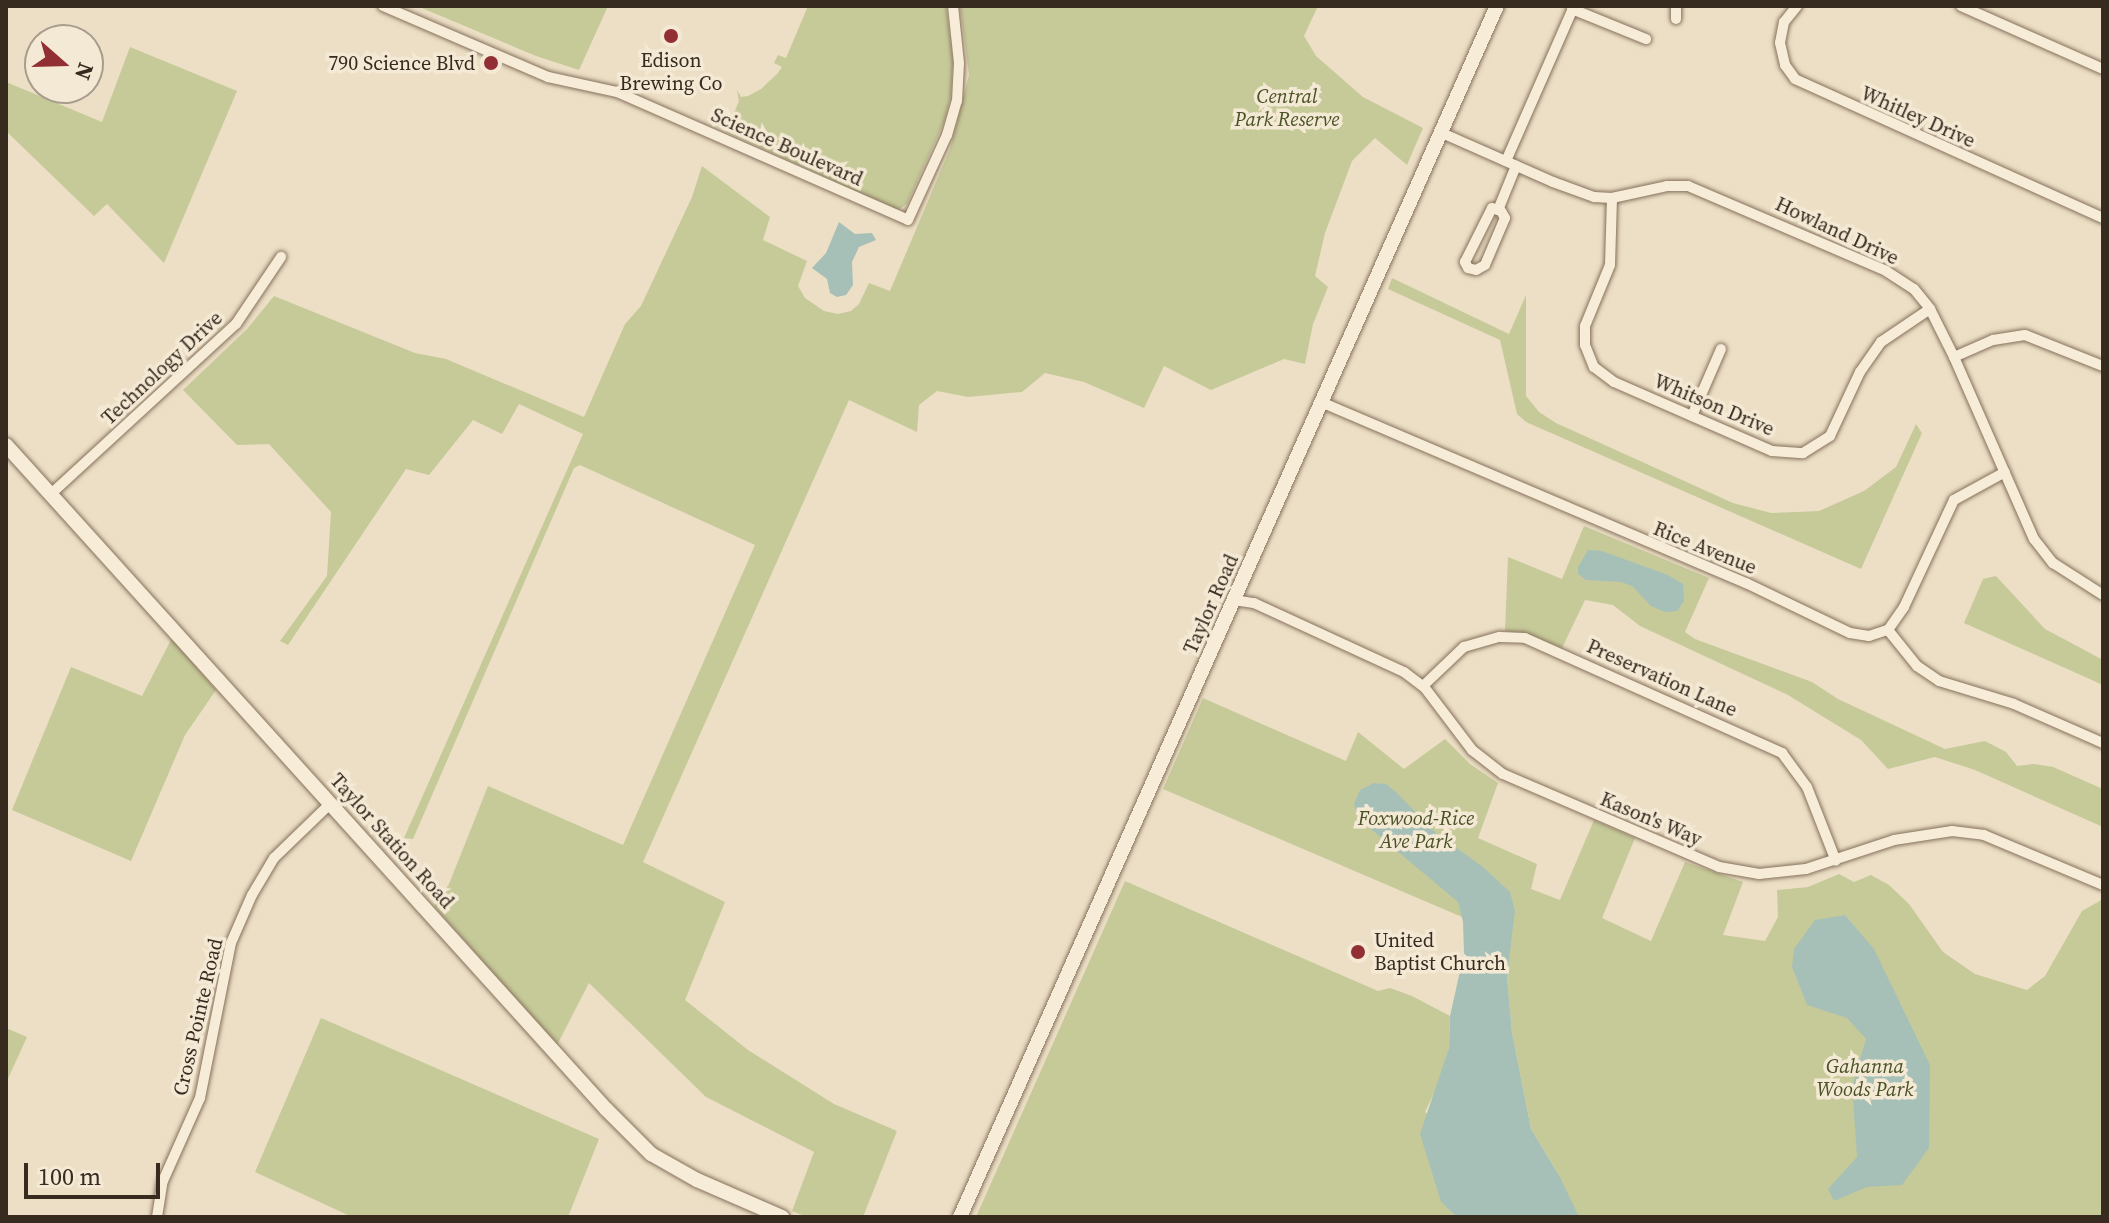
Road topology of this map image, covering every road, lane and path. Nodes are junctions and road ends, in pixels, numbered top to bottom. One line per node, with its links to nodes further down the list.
1 (383, 6): 2 (street, Science Boulevard)
2 (953, 6)
3 (1497, 6): 11 (main road, Taylor Road)
4 (1676, 6): 8 (street)
5 (1797, 6): 15 (street, Whitley Drive)
6 (1961, 6): 10 (street)
7 (1573, 8): 9 (street); 12 (street)
8 (1676, 19)
9 (1646, 39)
10 (2103, 69)
11 (1442, 133): 12 (street, Howland Drive); 21 (main road, Taylor Road)
12 (1511, 164): 13 (street, Howland Drive); 14 (street)
13 (1612, 198): 17 (street, Howland Drive); 22 (street, Whitson Drive)
14 (1498, 210): 14 (street)
15 (2103, 218)
16 (281, 257): 25 (street, Technology Drive)
17 (1930, 309): 19 (street, Howland Drive); 22 (street, Whitson Drive)
18 (1721, 349): 22 (street)
19 (1954, 357): 20 (street); 24 (street, Howland Drive)
20 (2103, 366)
21 (1321, 402): 27 (main road, Taylor Road); 28 (street, Rice Avenue)
22 (1692, 416)
23 (6, 445): 25 (main road, Taylor Station Road)
24 (2005, 472): 26 (street, Howland Drive); 28 (street)
25 (52, 493): 31 (main road, Taylor Station Road)
26 (2103, 595)
27 (1234, 600): 29 (street, Kason's Way); 36 (main road, Taylor Road)
28 (1888, 630): 30 (street)
29 (1423, 686): 32 (street, Kason's Way); 32 (street, Preservation Lane)
30 (2103, 743)
31 (331, 803): 34 (street, Cross Pointe Road); 35 (main road, Taylor Station Road)
32 (1836, 861): 33 (street, Kason's Way)
33 (2103, 885)
34 (157, 1217)
35 (782, 1217)
36 (960, 1217)

